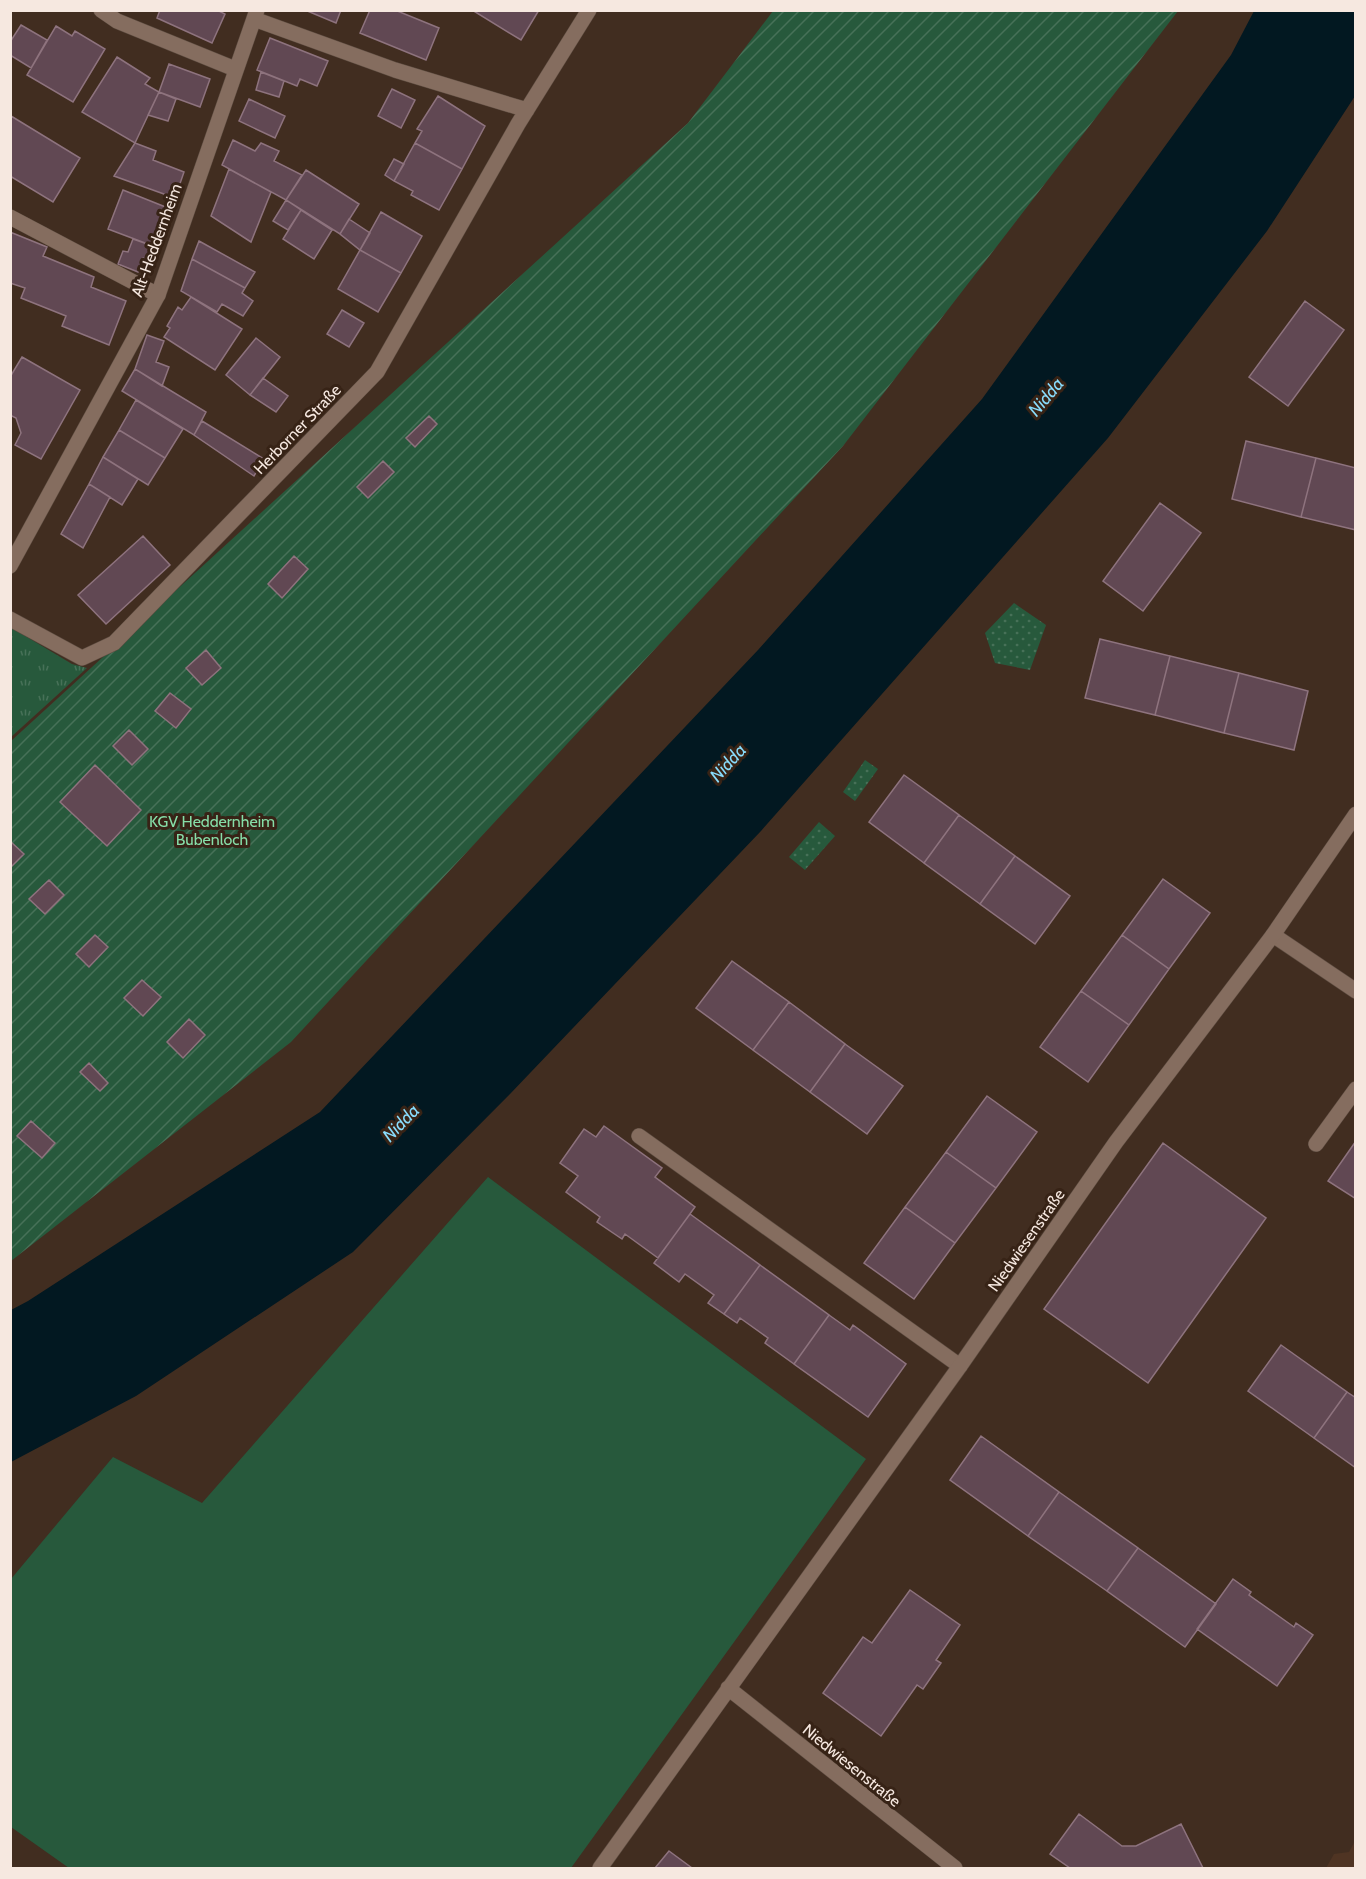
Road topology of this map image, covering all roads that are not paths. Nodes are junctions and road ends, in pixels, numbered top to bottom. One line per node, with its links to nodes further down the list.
1 (101, 10): 4 (street)
2 (589, 10): 5 (street, Herborner Straße)
3 (256, 15): 4 (street, Alt-Heddernheim); 5 (street)
4 (235, 69): 7 (street, Alt-Heddernheim)
5 (527, 110): 9 (street, Herborner Straße)
6 (10, 217): 7 (street)
7 (158, 295): 8 (street, Alt-Heddernheim)
8 (10, 566)
9 (10, 619)
10 (1356, 814): 11 (street, Niedwiesenstraße)
11 (1273, 935): 12 (street); 16 (street, Niedwiesenstraße)
12 (1356, 991)
13 (1356, 1089): 15 (street)
14 (639, 1136): 16 (street)
15 (1316, 1144)
16 (960, 1366): 17 (street, Niedwiesenstraße)
17 (729, 1688): 18 (street, Niedwiesenstraße); 19 (street, Niedwiesenstraße)
18 (600, 1869)
19 (955, 1869)

